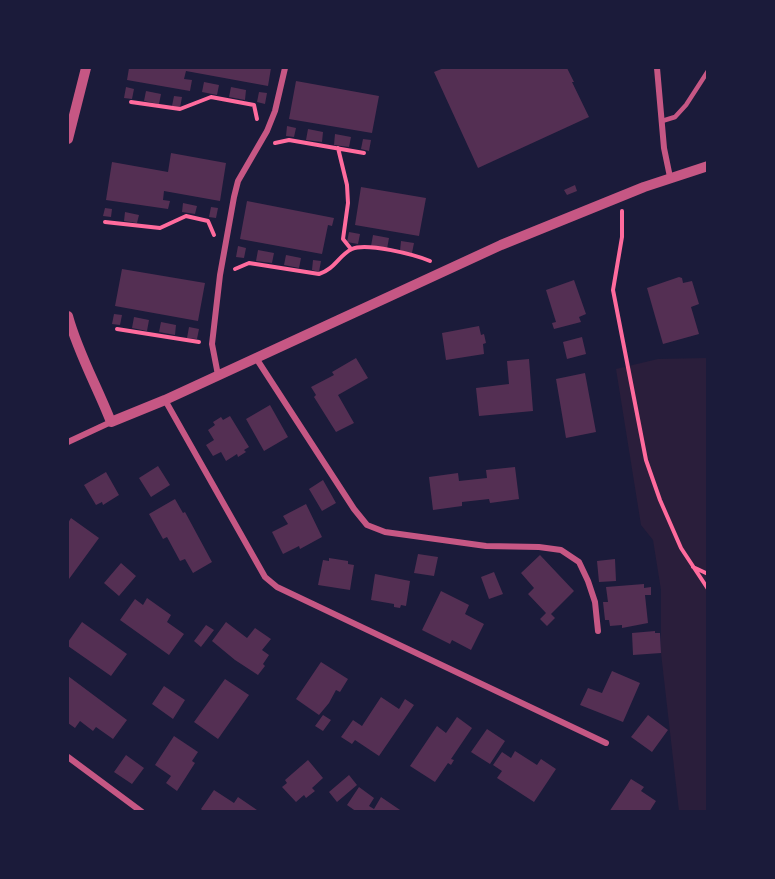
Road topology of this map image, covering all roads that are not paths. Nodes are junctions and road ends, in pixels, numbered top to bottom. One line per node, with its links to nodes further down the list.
1 (86, 68): 6 (street)
2 (285, 68): 11 (street)
3 (657, 68): 5 (street)
4 (708, 71): 5 (lane)
5 (662, 121): 8 (street)
6 (68, 139)
7 (708, 166): 8 (street)
8 (670, 177): 10 (street)
9 (68, 316): 13 (street)
10 (256, 358): 11 (street); 15 (street)
11 (218, 375): 12 (street)
12 (165, 400): 13 (street); 16 (street)
13 (111, 422): 14 (street)
14 (68, 442)
15 (598, 631)
16 (606, 743)
17 (68, 757): 18 (street)
18 (142, 812)

